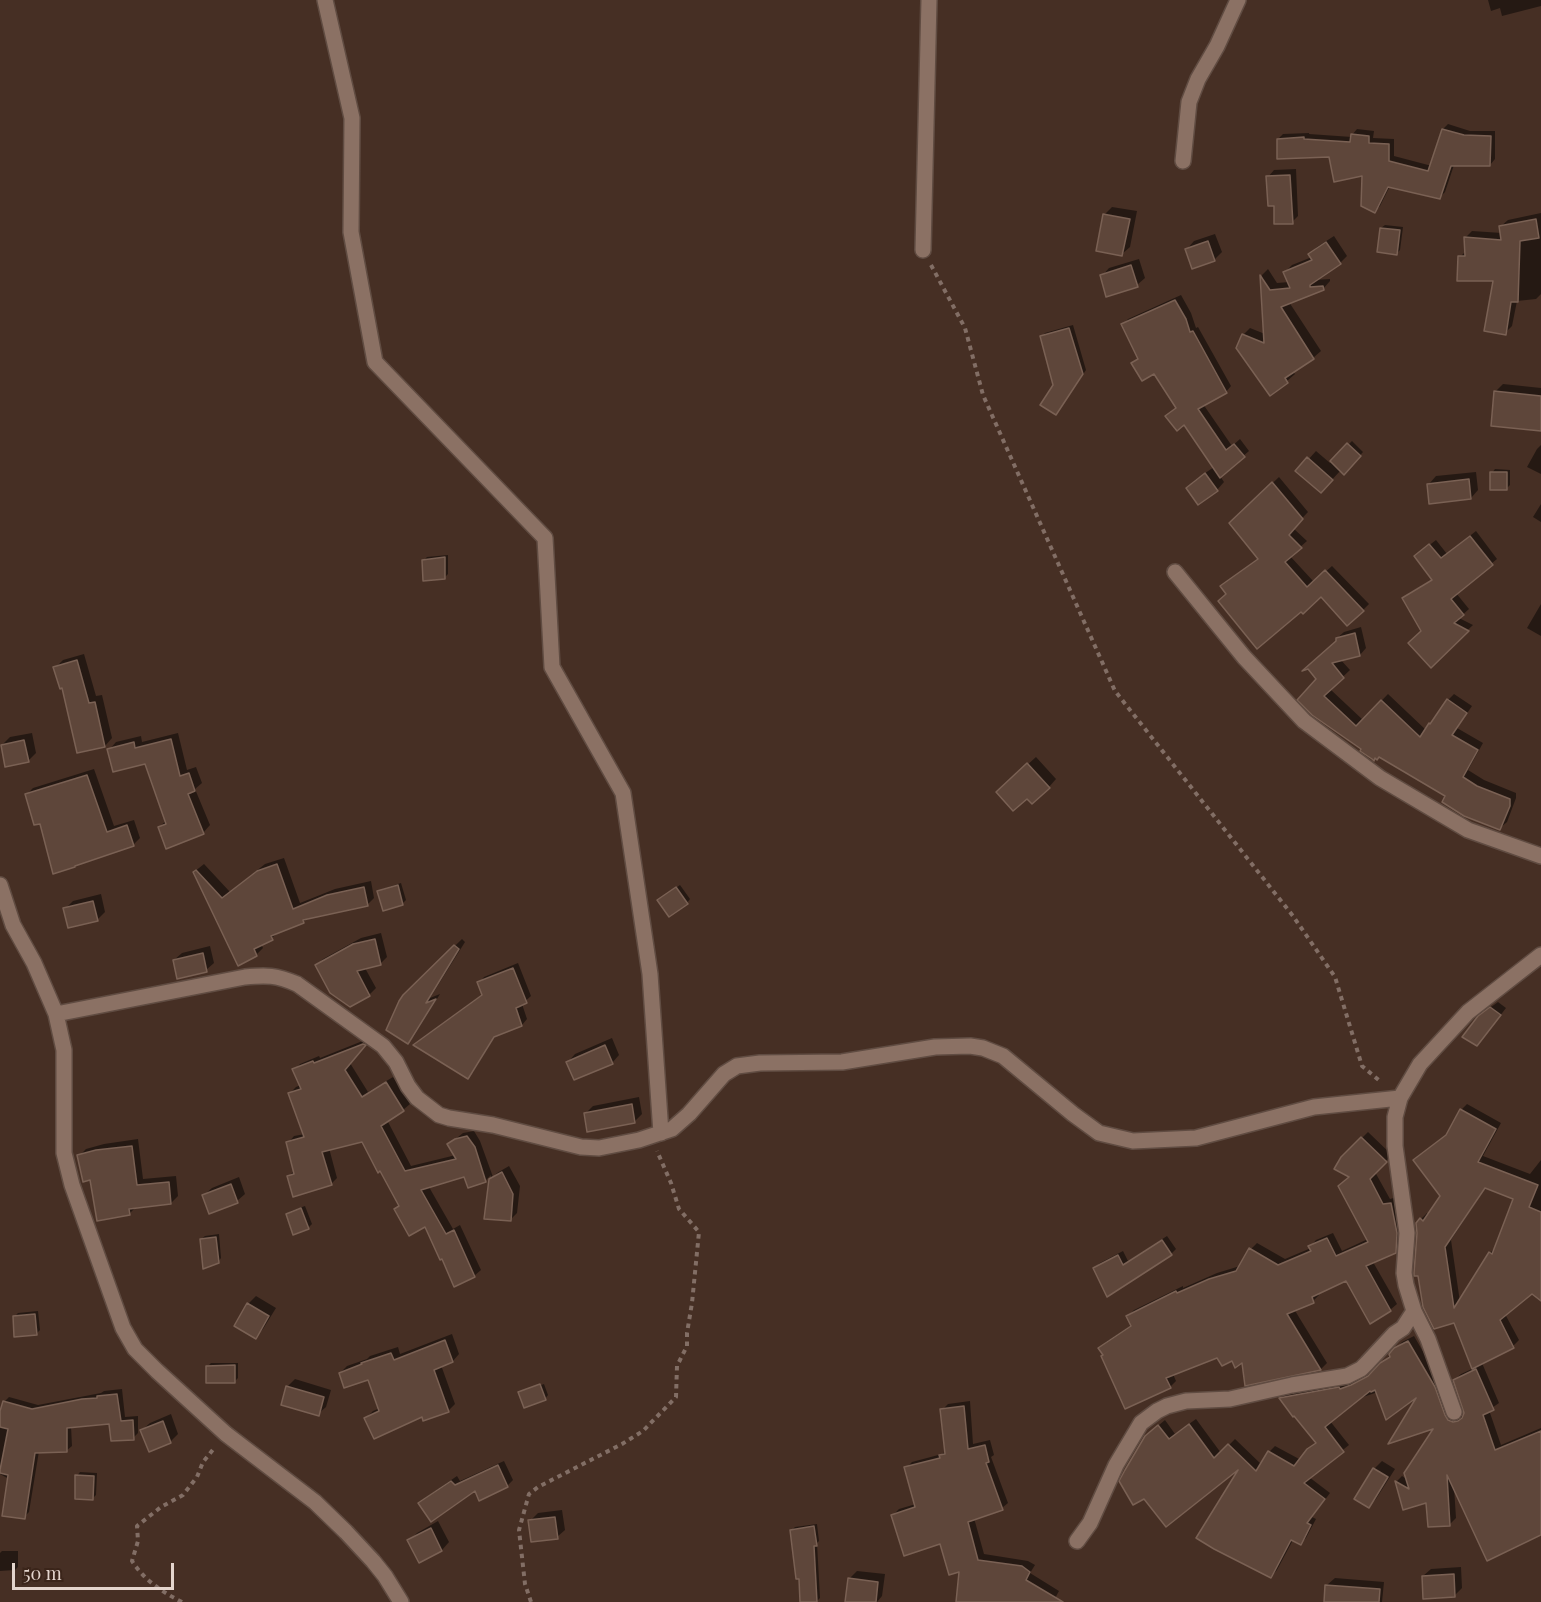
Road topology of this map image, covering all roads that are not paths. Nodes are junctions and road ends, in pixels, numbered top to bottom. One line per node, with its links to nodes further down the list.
1 (325, 0): 12 (street)
2 (929, 0): 5 (street)
3 (1238, 0): 4 (street)
4 (1183, 161)
5 (923, 250)
6 (1175, 572): 7 (street)
7 (1541, 856)
8 (0, 885): 10 (street)
9 (1541, 955): 11 (street)
10 (56, 1014): 12 (street); 16 (street)
11 (1400, 1098): 12 (street); 13 (street)
12 (662, 1133)
13 (1414, 1311): 14 (street); 15 (street)
14 (1454, 1412)
15 (1077, 1541)
16 (401, 1602)

